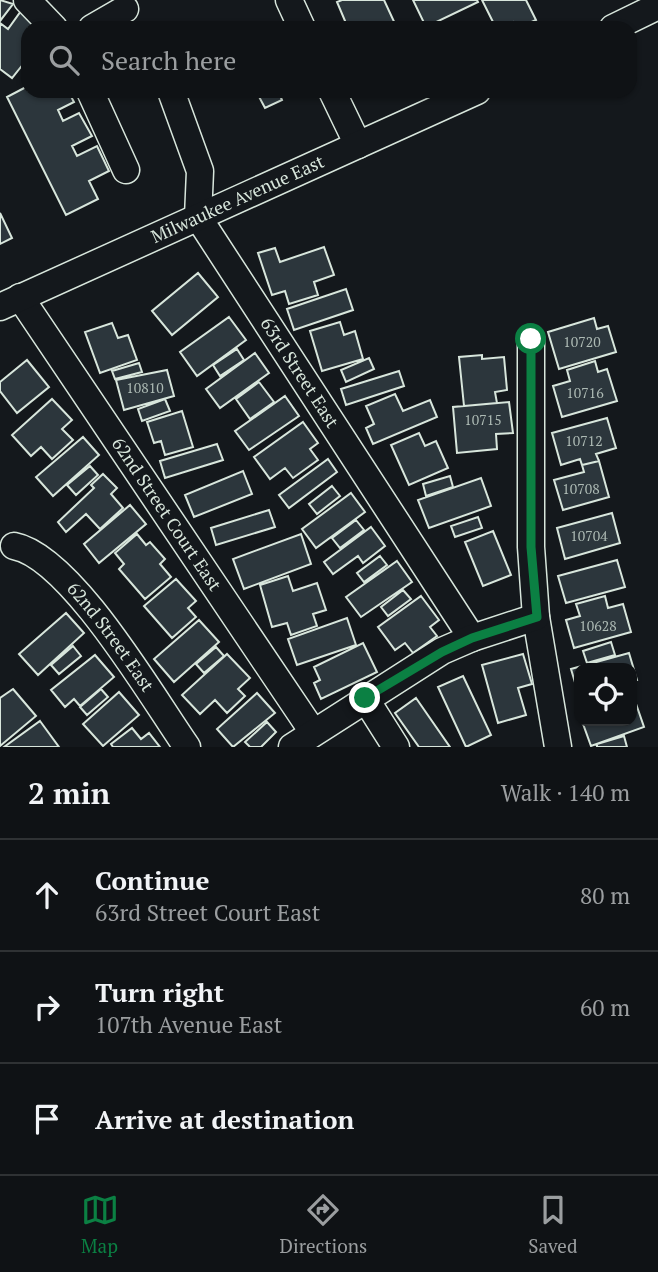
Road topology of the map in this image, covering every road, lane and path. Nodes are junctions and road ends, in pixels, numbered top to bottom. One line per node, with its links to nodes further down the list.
1 (27, 0): 4 (street)
2 (289, 0): 6 (street)
3 (127, 12): 5 (street)
4 (47, 21)
5 (107, 21)
6 (299, 21)
7 (93, 98): 12 (street)
8 (174, 98): 13 (street)
9 (335, 98): 11 (street)
10 (462, 98): 11 (street, Milwaukee Avenue East)
11 (358, 145): 13 (street, Milwaukee Avenue East)
12 (125, 170)
13 (198, 217): 14 (street, Milwaukee Avenue East); 18 (street, 63rd Street East)
14 (10, 302): 20 (street, 62nd Street Court East)
15 (531, 339): 17 (street)
16 (14, 546): 21 (street, 62nd Street East)
17 (537, 617): 18 (street); 23 (street)
18 (472, 638): 19 (street)
19 (365, 698): 20 (street); 22 (street)
20 (303, 740)
21 (187, 747)
22 (396, 747)
23 (558, 747)

